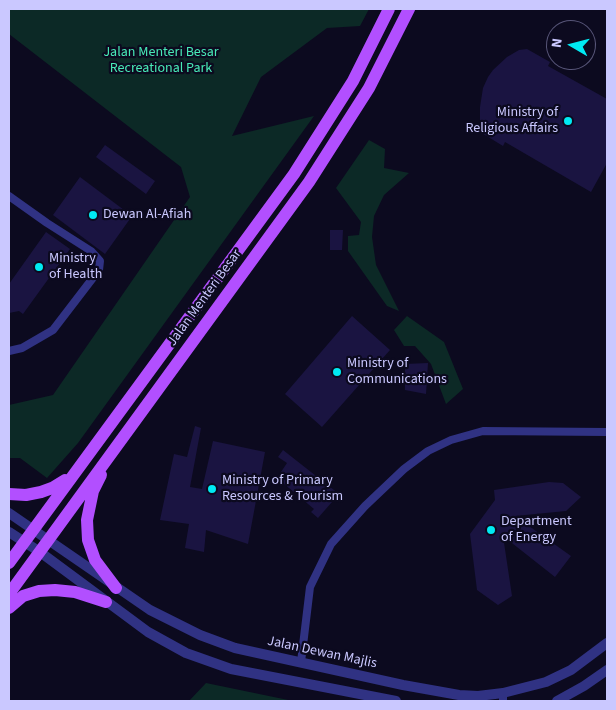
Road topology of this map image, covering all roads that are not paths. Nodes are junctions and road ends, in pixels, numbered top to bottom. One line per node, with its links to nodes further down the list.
1 (388, 9): 7 (main road, Jalan Menteri Besar)
2 (409, 9): 6 (main road, Jalan Menteri Besar)
3 (9, 196): 4 (street)
4 (9, 351)
5 (607, 432): 21 (street)
6 (116, 446): 12 (main road, Jalan Menteri Besar); 16 (main road)
7 (74, 474): 8 (main road); 10 (main road, Jalan Menteri Besar)
8 (9, 494)
9 (9, 513): 10 (street, Jalan Dewan Majlis)
10 (32, 530): 12 (street, Jalan Dewan Majlis); 13 (main road, Jalan Menteri Besar)
11 (9, 532): 13 (street)
12 (48, 539): 14 (main road, Jalan Menteri Besar); 16 (street, Jalan Dewan Majlis)
13 (24, 542): 14 (street); 15 (main road, Jalan Menteri Besar)
14 (40, 552): 17 (main road, Jalan Menteri Besar); 18 (street)
15 (9, 563)
16 (116, 588): 21 (street, Jalan Dewan Majlis)
17 (9, 594)
18 (106, 602): 19 (main road); 25 (street)
19 (9, 608)
20 (607, 643): 23 (street, Jalan Dewan Majlis)
21 (301, 662): 24 (street, Jalan Dewan Majlis)
22 (607, 670): 26 (street)
23 (503, 697): 24 (street, Jalan Dewan Majlis)
24 (478, 698)
25 (396, 701)
26 (557, 701)

